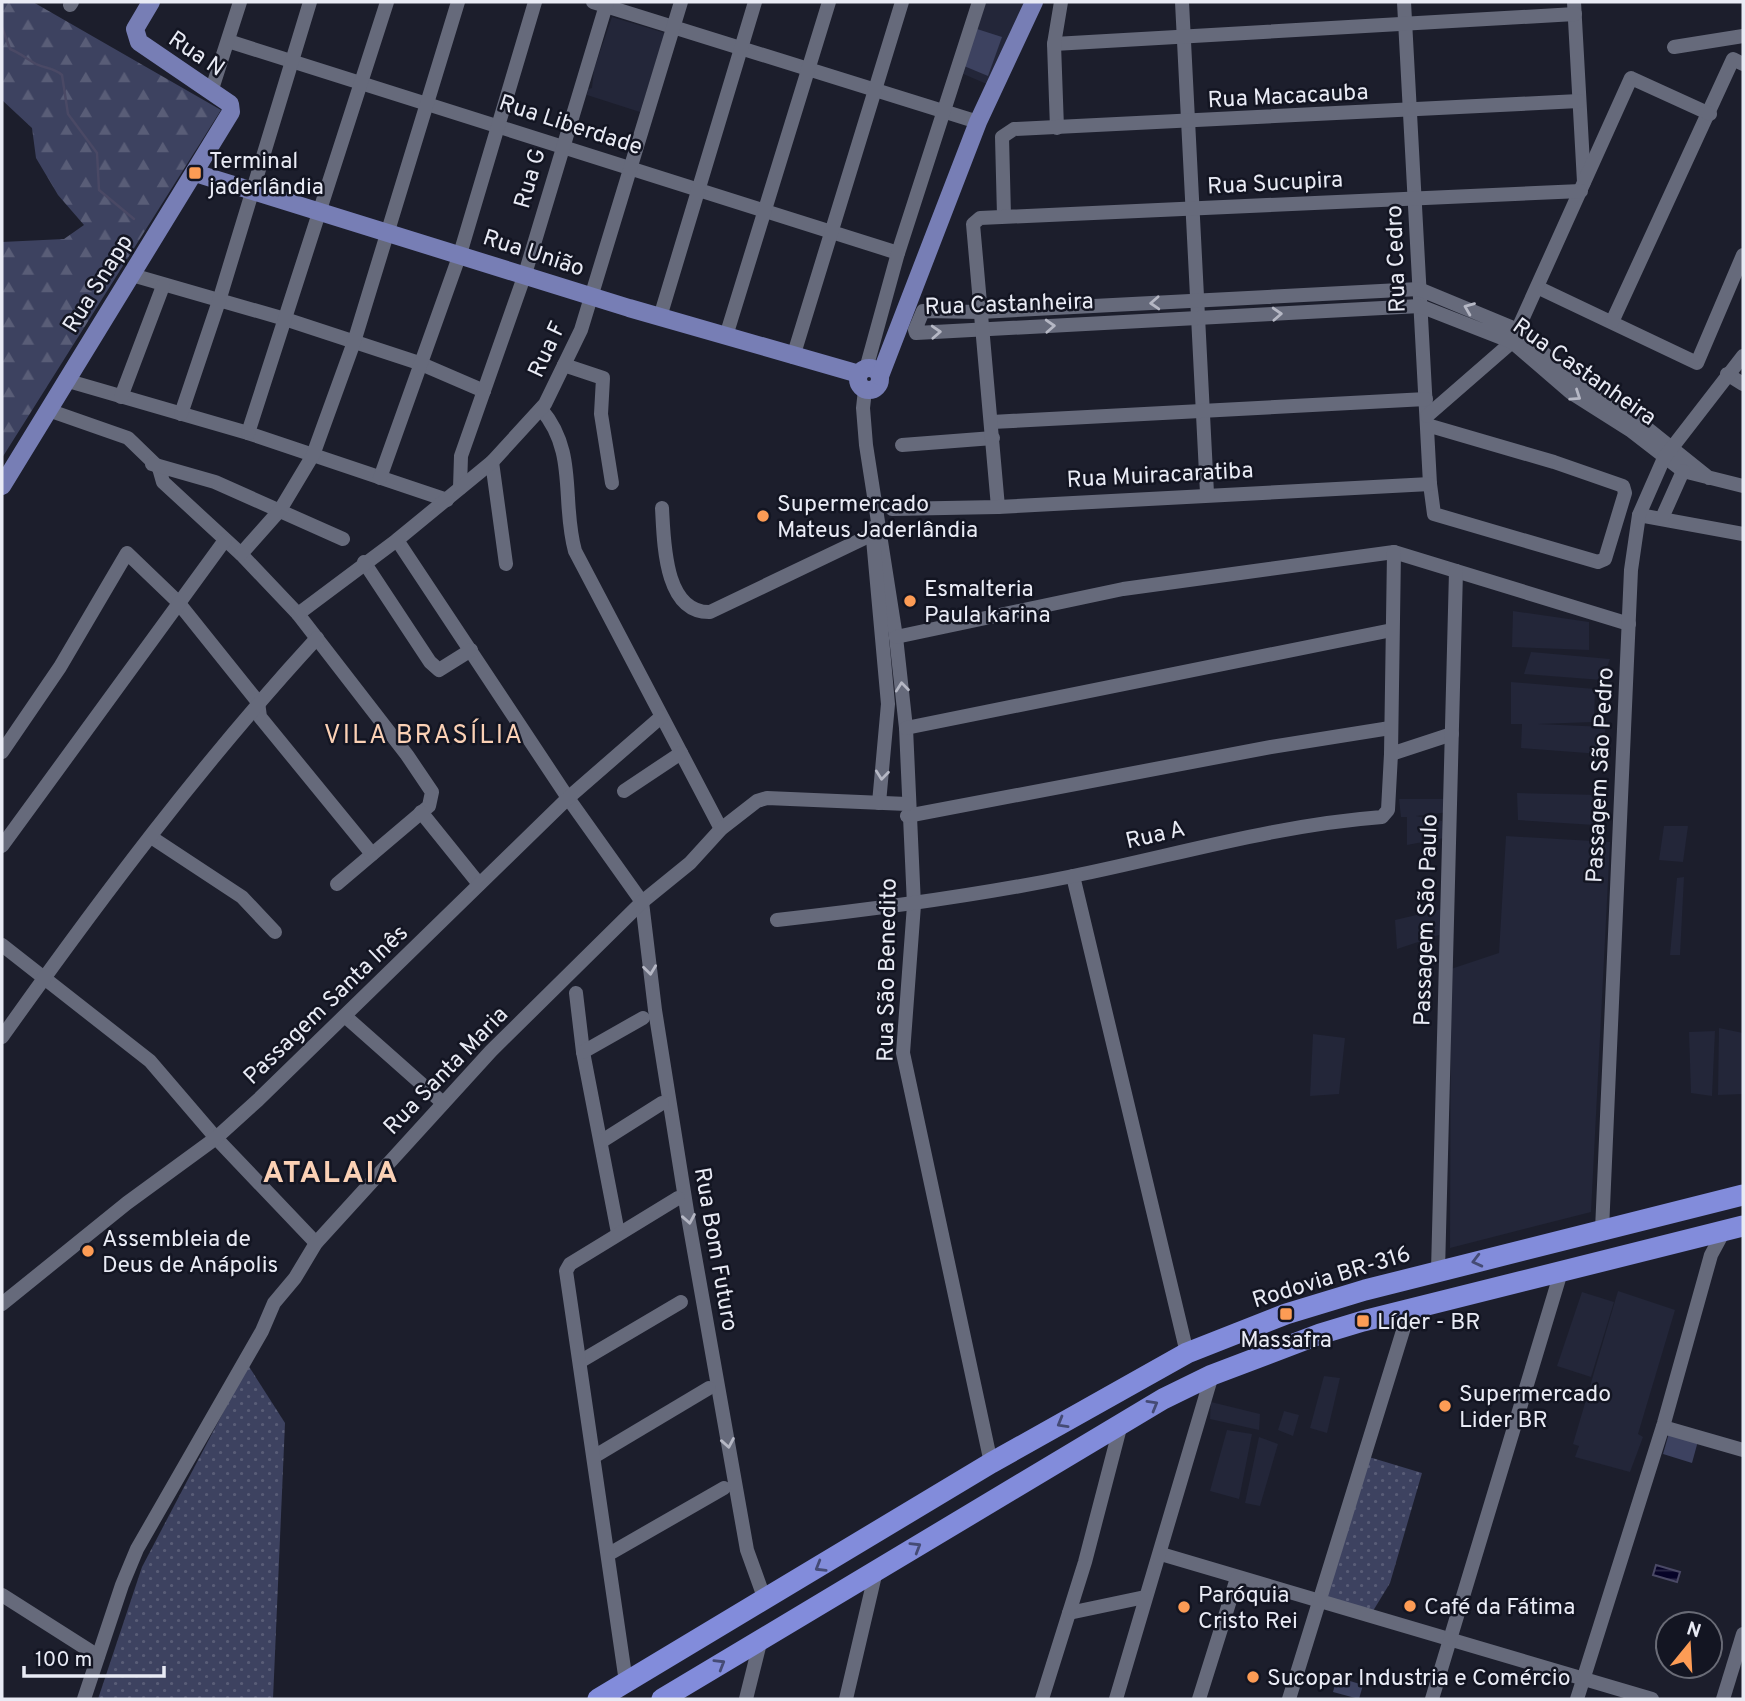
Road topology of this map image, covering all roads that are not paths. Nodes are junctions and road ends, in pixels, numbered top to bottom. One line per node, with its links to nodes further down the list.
1 (151, 2): 31 (main road, Rua N)
2 (240, 2): 22 (street)
3 (310, 2): 26 (street)
4 (387, 2): 29 (street)
5 (458, 2): 33 (street)
6 (535, 2): 40 (street)
7 (681, 2): 19 (street, Rua F)
8 (755, 2): 24 (street)
9 (829, 2): 28 (street)
10 (902, 2): 30 (street)
11 (979, 2): 36 (street, Rua São Benedito)
12 (1034, 2): 38 (main road)
13 (1061, 2): 23 (street)
14 (1182, 2): 20 (street)
15 (1404, 2): 18 (street, Rua Cedro)
16 (602, 3): 19 (street); 42 (street, Rua G)
17 (1575, 8): 18 (street); 32 (street)
18 (1405, 25): 20 (street); 35 (street, Rua Cedro)
19 (673, 27): 24 (street); 43 (street, Rua F)
20 (1185, 36): 23 (street); 39 (street)
21 (1743, 36): 25 (street)
22 (228, 41): 26 (street, Rua Liberdade); 31 (street)
23 (1054, 44): 41 (street)
24 (741, 47): 28 (street); 46 (street)
25 (1674, 47)
26 (291, 62): 29 (street, Rua Liberdade); 47 (street)
27 (1738, 62): 37 (street)
28 (809, 69): 30 (street); 50 (street)
29 (361, 84): 33 (street, Rua Liberdade); 51 (street)
30 (876, 91): 36 (street); 54 (street)
31 (211, 92): 34 (main road, Rua N)
32 (1579, 102): 35 (street, Rua Macacauba); 45 (street)
33 (427, 103): 40 (street, Rua Liberdade); 53 (street)
34 (230, 105): 44 (main road, Rua Snapp)
35 (1409, 111): 39 (street, Rua Macacauba); 48 (street, Rua Cedro)
36 (945, 112): 38 (street); 55 (street, Rua São Benedito)
37 (1710, 114): 45 (street); 71 (street)
38 (978, 122): 82 (main road)
39 (1189, 123): 41 (street, Rua Macacauba); 49 (street)
40 (498, 124): 42 (street, Rua Liberdade); 56 (street)
41 (1057, 128): 52 (street, Rua Macacauba)
42 (563, 145): 43 (street, Rua Liberdade); 58 (street, Rua G)
43 (629, 166): 46 (street, Rua Liberdade); 63 (street, Rua F)
44 (195, 173): 47 (main road, Rua União); 59 (main road, Rua Snapp)
45 (1583, 187): 48 (street, Rua Sucupira); 61 (street)
46 (698, 188): 50 (street, Rua Liberdade); 68 (street)
47 (253, 190): 51 (main road, Rua União); 65 (street)
48 (1416, 197): 49 (street, Rua Sucupira); 62 (street, Rua Cedro)
49 (1195, 209): 52 (street, Rua Sucupira); 64 (street)
50 (766, 210): 54 (street, Rua Liberdade); 73 (street)
51 (320, 212): 53 (main road, Rua União); 70 (street)
52 (1004, 216): 67 (street, Rua Sucupira)
53 (388, 232): 56 (main road, Rua União); 75 (street)
54 (832, 232): 55 (street, Rua Liberdade); 77 (street)
55 (898, 253): 82 (street, Rua São Benedito)
56 (460, 254): 58 (main road, Rua União); 78 (street)
57 (1743, 256): 71 (street)
58 (525, 274): 63 (main road, Rua União); 84 (street, Rua G)
59 (132, 275): 60 (street); 81 (main road, Rua Snapp)
60 (163, 286): 65 (street); 85 (street)
61 (1539, 288): 71 (street); 74 (street)
62 (1419, 289): 64 (street, Rua Castanheira); 66 (street, Rua Cedro); 74 (street, Rua Castanheira, one-way to 62)
63 (593, 296): 68 (main road, Rua União); 79 (street, Rua F)
64 (1199, 300): 67 (street, Rua Castanheira, one-way to 67); 69 (street)
65 (219, 301): 70 (street); 90 (street)
66 (1420, 306): 69 (street, Rua Castanheira, one-way to 66); 74 (street, Rua Castanheira); 86 (street, Rua Cedro)
67 (980, 312): 72 (street); 72 (street, Rua Castanheira, one-way to 72)
68 (660, 317): 73 (main road, Rua União)
69 (1200, 317): 72 (street, Rua Castanheira, one-way to 69); 89 (street)
70 (285, 319): 75 (street); 93 (street)
71 (1612, 322)
72 (982, 330): 92 (street)
73 (726, 336): 77 (main road, Rua União)
74 (1515, 336): 91 (street); 96 (street, Rua Castanheira)
75 (354, 342): 78 (street); 97 (street)
76 (1743, 356): 80 (street, Passagem São Pedro)
77 (793, 357): 82 (main road, Rua União)
78 (419, 363): 84 (street); 101 (street)
79 (564, 365): 87 (street, Rua F); 103 (street)
80 (1727, 374): 83 (street); 96 (street, Passagem São Pedro)
81 (65, 380): 85 (street); 88 (main road, Rua Snapp)
82 (869, 380): 114 (street, Rua São Benedito)
83 (1743, 384)
84 (484, 391): 107 (street, Rua G)
85 (121, 397): 90 (street)
86 (1426, 399): 89 (street); 91 (street, Rua Cedro)
87 (541, 408): 98 (street, Rua F); 135 (street)
88 (48, 410): 99 (street); 105 (main road, Rua Snapp)
89 (1203, 411): 92 (street); 108 (street)
90 (181, 415): 93 (street)
91 (1427, 421): 104 (street, Rua Cedro); 104 (street, Rua Cedro)
92 (992, 422): 94 (street)
93 (248, 433): 97 (street)
94 (993, 438): 95 (street); 110 (street)
95 (902, 445)
96 (1668, 453): 100 (street); 102 (street); 115 (street, Passagem São Pedro)
97 (313, 455): 101 (street); 113 (street)
98 (492, 462): 107 (street, Rua F); 125 (street)
99 (152, 464): 113 (street); 120 (street)
100 (1682, 471): 102 (street); 116 (street)
101 (380, 478): 109 (street)
102 (1709, 478): 106 (street)
103 (612, 483)
104 (1430, 484): 108 (street, Rua Muiracaratiba)
105 (2, 485)
106 (1743, 486)
107 (460, 488): 109 (street, Rua F)
108 (1207, 493): 110 (street, Rua Muiracaratiba)
109 (447, 500): 121 (street, Rua F)
110 (998, 507): 112 (street, Rua Muiracaratiba)
111 (662, 508): 118 (street)
112 (892, 509)
113 (280, 510): 119 (street); 123 (street)
114 (875, 513): 118 (street, Rua São Benedito); 131 (street, Rua São Benedito)
115 (1639, 515): 116 (street); 129 (street, Passagem São Pedro)
116 (1662, 518): 117 (street)
117 (1743, 534)
118 (871, 535): 144 (street, Rua São Benedito, one-way to 144)
119 (343, 539)
120 (225, 540): 123 (street); 127 (street)
121 (397, 540): 124 (street, Rua F); 133 (street)
122 (1394, 552): 126 (street); 130 (street); 131 (street)
123 (241, 554): 128 (street)
124 (364, 562): 128 (street, Rua F); 133 (street)
125 (506, 564)
126 (1456, 571): 129 (street); 138 (street, Passagem São Paulo)
127 (177, 601): 134 (street); 139 (street); 149 (street)
128 (298, 614): 132 (street)
129 (1629, 624): 173 (street, Passagem São Pedro)
130 (1392, 629): 136 (street); 137 (street)
131 (896, 636): 136 (street, Rua São Benedito, one-way to 131)
132 (317, 638): 134 (street); 145 (street)
133 (471, 650): 143 (street)
134 (258, 702): 148 (street); 150 (street)
135 (662, 717): 140 (street); 143 (street, Passagem Santa Inês)
136 (906, 728): 146 (street, Rua São Benedito)
137 (1390, 729): 141 (street); 146 (street, Rua Santa Maria)
138 (1452, 734): 141 (street); 178 (street, Passagem São Paulo)
139 (2, 752)
140 (681, 753): 142 (street); 147 (street)
141 (1391, 754): 151 (street, Rua A)
142 (624, 791)
143 (568, 798): 153 (street, Passagem Santa Inês); 154 (street)
144 (878, 803): 146 (street, Rua Santa Maria); 147 (street, Rua Santa Maria)
145 (425, 809): 150 (street); 153 (street)
146 (907, 810): 155 (street, Rua São Benedito)
147 (722, 829): 154 (street, Rua Santa Maria)
148 (151, 837): 157 (street); 159 (street)
149 (2, 846)
150 (372, 854): 152 (street)
151 (1073, 876): 155 (street, Rua A); 183 (street)
152 (337, 884)
153 (479, 884): 161 (street, Passagem Santa Inês)
154 (642, 902): 165 (street, Rua Santa Maria); 200 (street, Rua Bom Futuro, one-way to 200)
155 (914, 905): 156 (street, Rua A); 191 (street, Rua São Benedito)
156 (778, 920)
157 (275, 932)
158 (2, 944): 159 (street)
159 (45, 977): 163 (street); 167 (street)
160 (576, 993): 164 (street)
161 (346, 1017): 165 (street); 167 (street, Passagem Santa Inês)
162 (643, 1018): 164 (street)
163 (2, 1037)
164 (583, 1052): 168 (street)
165 (443, 1103): 176 (street, Rua Santa Maria)
166 (662, 1103): 168 (street)
167 (216, 1138): 176 (street); 181 (street, Passagem Santa Inês)
168 (602, 1141): 174 (street)
169 (1743, 1195): 172 (highway, Rodovia BR-316)
170 (678, 1198): 174 (street)
171 (1743, 1205): 175 (highway)
172 (1681, 1210): 173 (highway, Rodovia BR-316); 177 (highway)
173 (1602, 1230): 178 (highway, Rodovia BR-316, one-way to 178)
174 (618, 1233): 184 (street)
175 (1722, 1237): 177 (highway); 188 (street)
176 (316, 1243): 205 (street, Rua Santa Maria)
177 (1586, 1266): 179 (highway)
178 (1438, 1271): 183 (highway, Rodovia BR-316)
179 (1561, 1272): 182 (highway); 204 (street)
180 (681, 1302): 184 (street)
181 (2, 1304)
182 (1410, 1308): 185 (highway); 199 (street)
183 (1187, 1353): 191 (highway, Rodovia BR-316, one-way to 191)
184 (581, 1361): 190 (street)
185 (1212, 1375): 187 (highway, one-way to 185); 194 (street)
186 (709, 1388): 190 (street)
187 (1121, 1424): 195 (highway, one-way to 187); 201 (street)
188 (1662, 1427): 189 (street); 206 (street)
189 (1743, 1450)
190 (595, 1456): 193 (street)
191 (990, 1463): 200 (highway, Rodovia BR-316, one-way to 200)
192 (724, 1488): 193 (street)
193 (609, 1554): 207 (street)
194 (1161, 1555): 196 (street); 198 (street)
195 (876, 1571): 203 (highway); 212 (street)
196 (1237, 1577): 199 (street); 215 (street)
197 (2, 1595): 205 (street)
198 (1145, 1597): 201 (street); 214 (street)
199 (1320, 1599): 204 (street); 216 (street)
200 (765, 1600): 207 (highway, Rodovia BR-316)
201 (1069, 1613): 213 (street)
202 (1743, 1634): 220 (street)
203 (761, 1639): 210 (highway, one-way to 203); 211 (street)
204 (1450, 1639): 206 (street); 217 (street)
205 (98, 1656): 208 (street, Rua Santa Maria)
206 (1583, 1678): 218 (street); 219 (street)
207 (623, 1691): 209 (highway, Rodovia BR-316)
208 (84, 1699)
209 (598, 1699)
210 (662, 1699)
211 (746, 1699)
212 (846, 1699)
213 (1042, 1699)
214 (1116, 1699)
215 (1199, 1699)
216 (1289, 1699)
217 (1432, 1699)
218 (1577, 1699)
219 (1652, 1699)
220 (1723, 1699)

